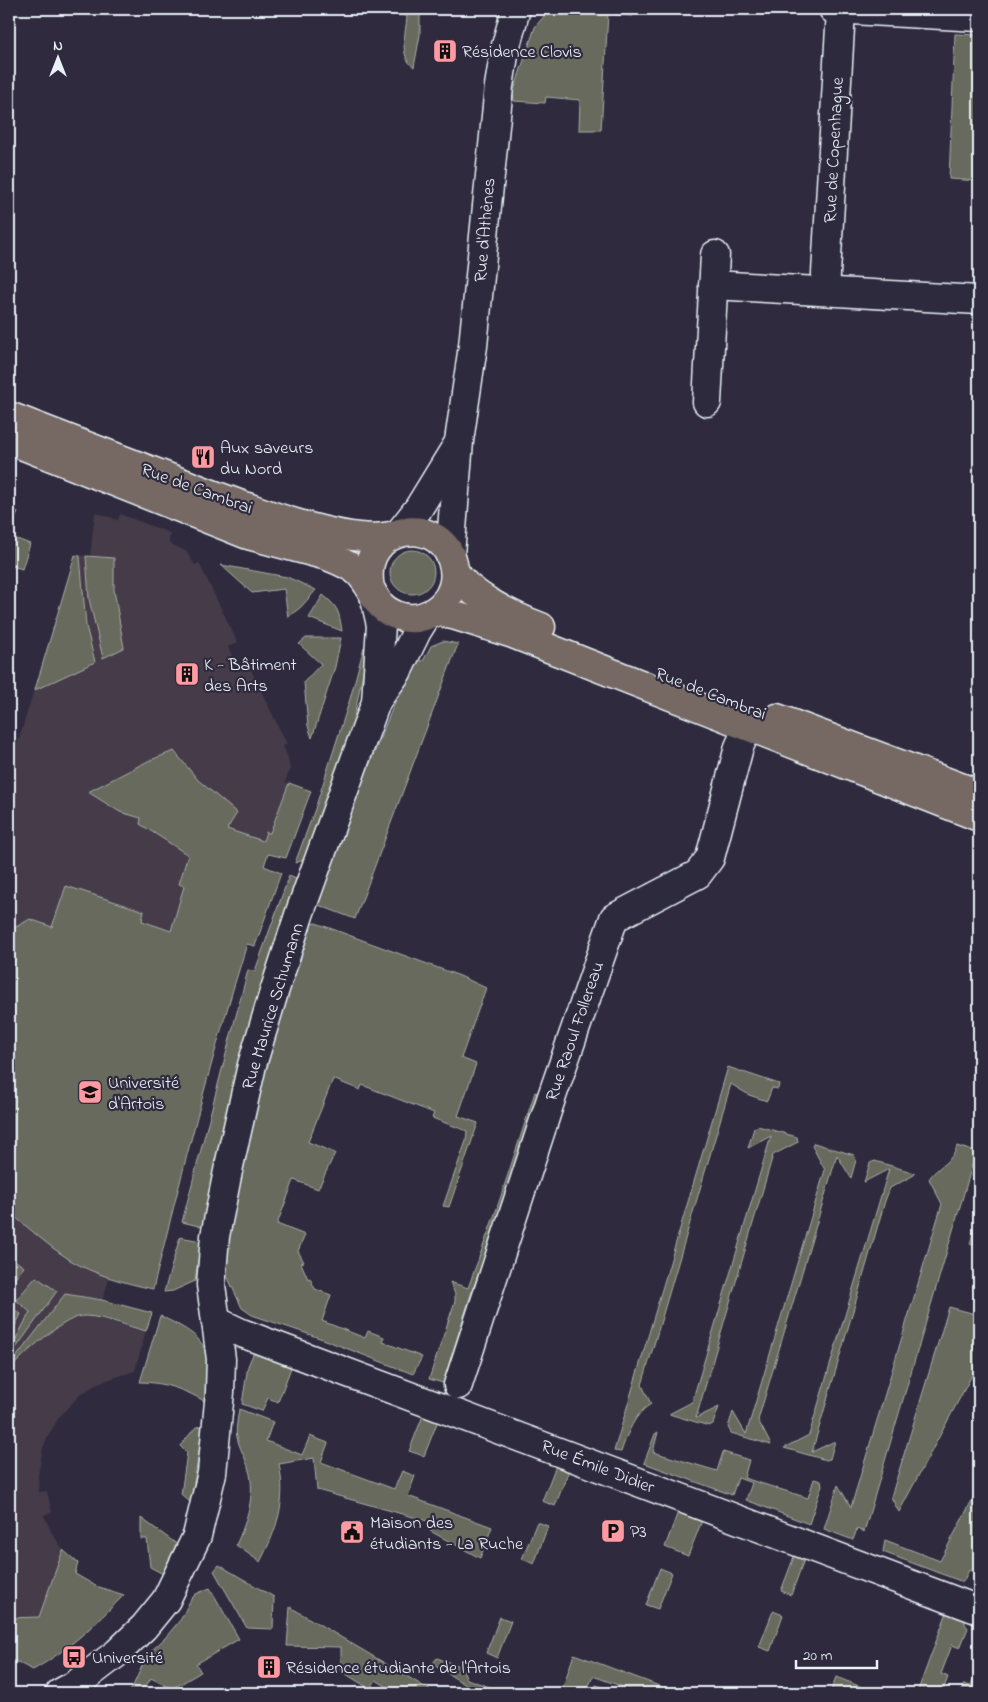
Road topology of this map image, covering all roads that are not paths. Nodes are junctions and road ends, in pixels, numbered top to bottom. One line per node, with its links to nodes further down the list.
1 (837, 9): 3 (street); 6 (street, Rue de Copenhague)
2 (518, 12): 11 (street, Rue d'Athènes)
3 (979, 17)
4 (715, 255): 5 (street)
5 (713, 285): 6 (street); 8 (street)
6 (824, 291): 7 (street)
7 (979, 300)
8 (707, 402)
9 (9, 416): 12 (main road, Rue de Cambrai)
10 (9, 440): 14 (main road, Rue de Cambrai)
11 (459, 441): 12 (street); 13 (street, Rue d'Athènes)
12 (395, 534): 13 (main road); 14 (main road)
13 (453, 563): 15 (main road); 18 (main road, Rue de Cambrai)
14 (372, 593): 15 (main road); 16 (street)
15 (431, 613): 16 (street); 17 (main road, Rue de Cambrai)
16 (376, 702): 20 (street, Rue Maurice Schumann)
17 (748, 727): 19 (main road, Rue de Cambrai); 21 (street, Rue Raoul Follereau)
18 (979, 794)
19 (979, 817)
20 (216, 1321): 22 (street, Rue Émile Didier); 23 (street, Rue Maurice Schumann)
21 (458, 1385)
22 (979, 1610)
23 (60, 1693)

